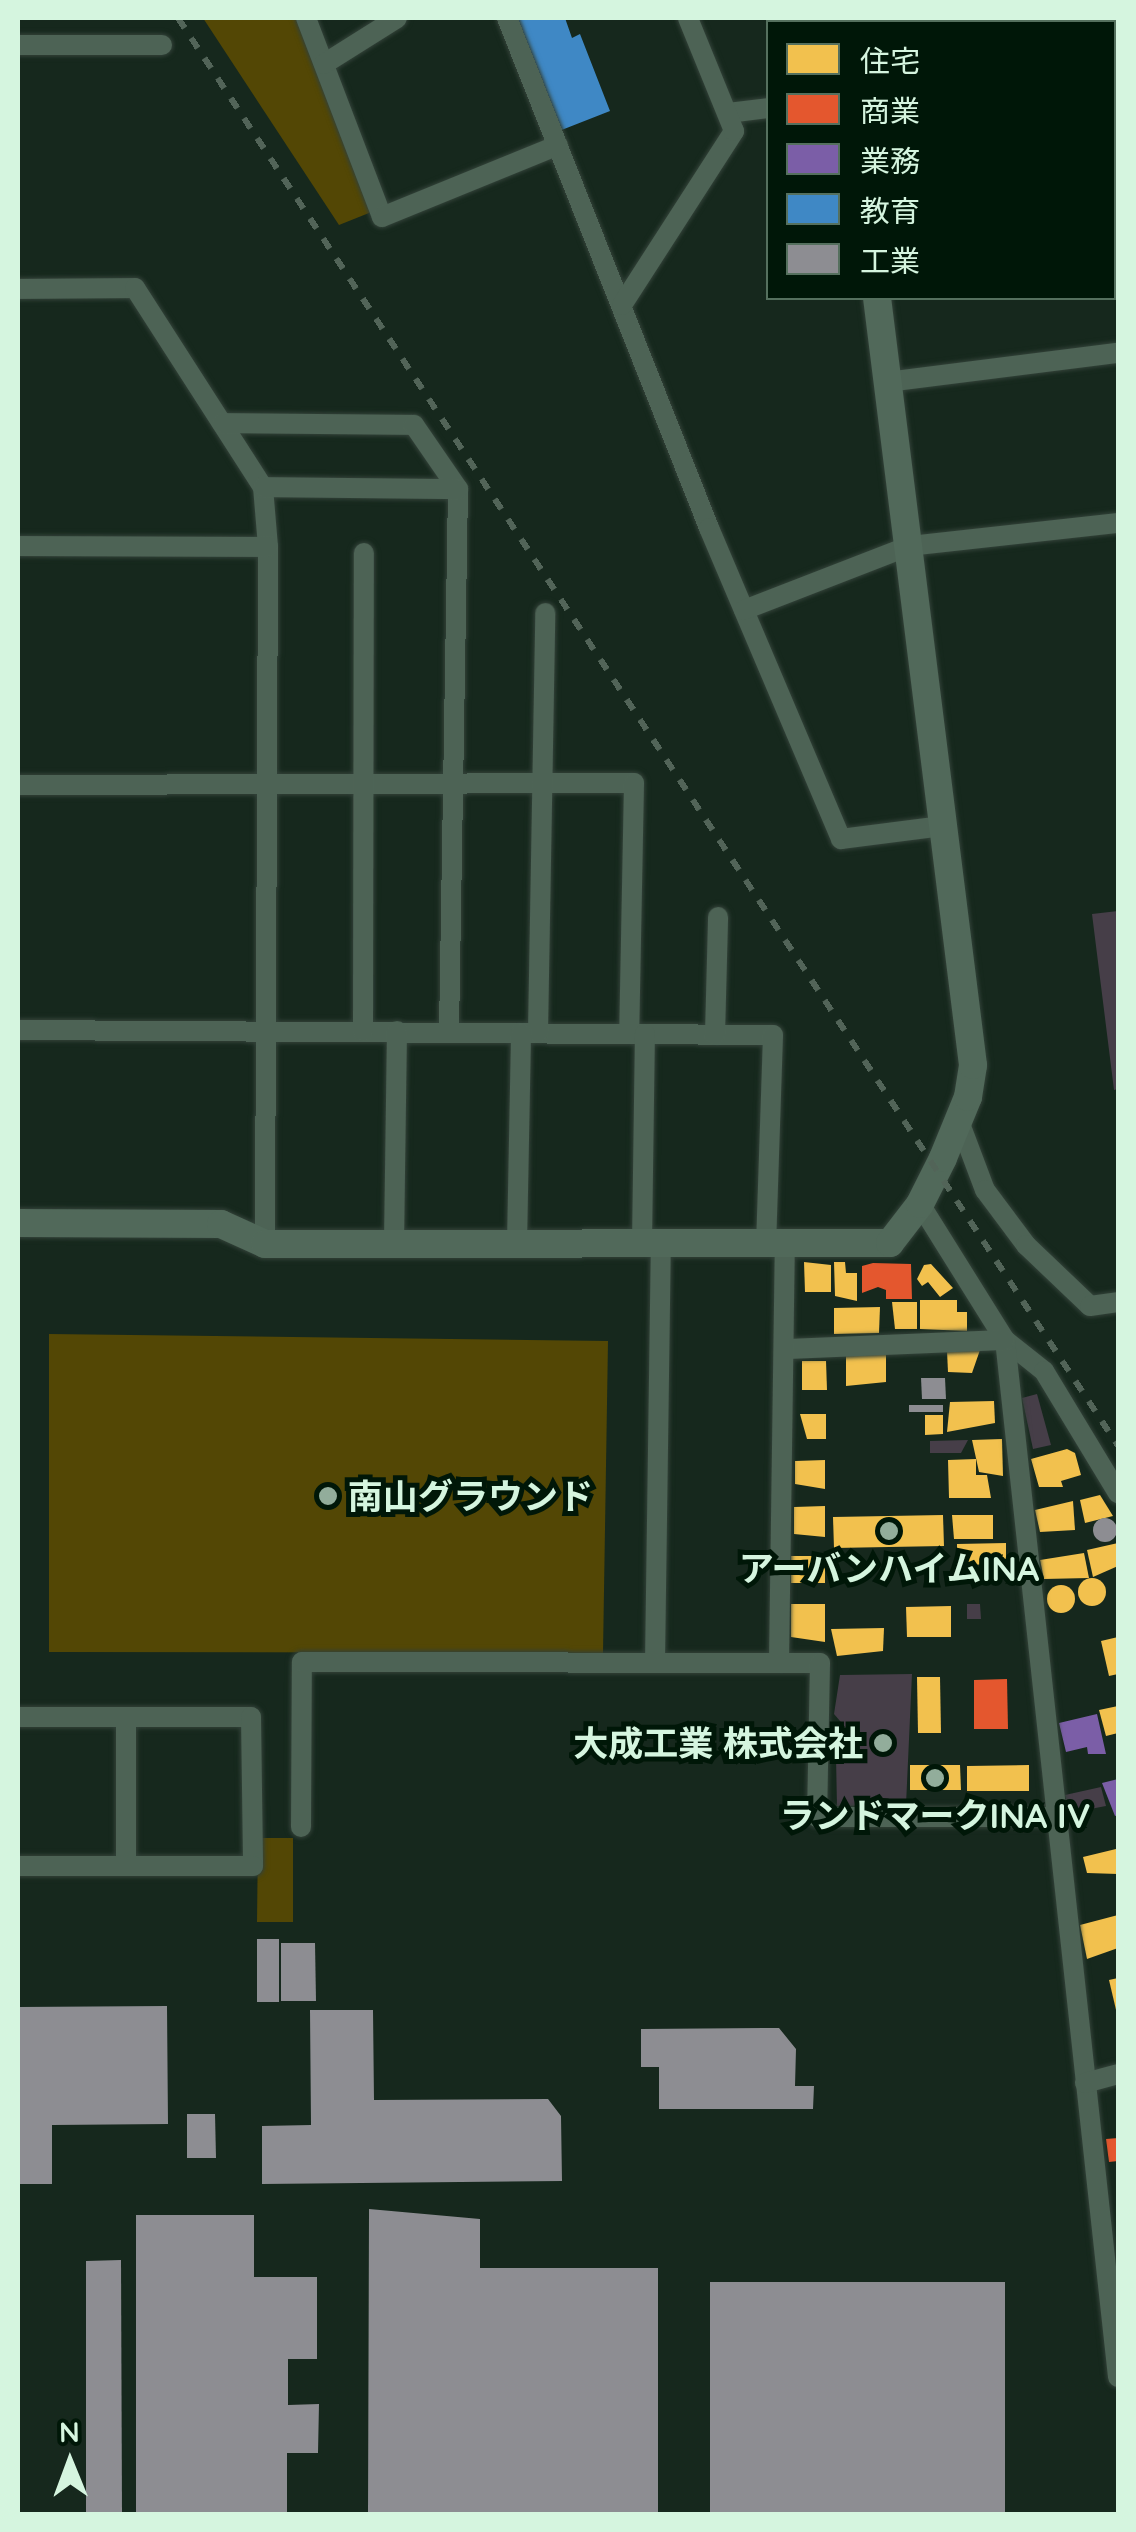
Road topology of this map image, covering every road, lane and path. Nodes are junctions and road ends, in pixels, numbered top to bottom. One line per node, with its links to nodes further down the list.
1 (306, 18): 7 (street)
2 (397, 18): 7 (street)
3 (507, 18): 10 (street)
4 (688, 18): 9 (street)
5 (18, 45): 6 (street)
6 (162, 46)
7 (324, 64): 10 (street)
8 (766, 108): 9 (street)
9 (728, 113): 13 (street)
10 (558, 145): 13 (street)
11 (18, 289): 16 (street)
12 (877, 300): 15 (street)
13 (622, 305): 24 (street)
14 (1118, 353): 15 (street)
15 (886, 382): 21 (street)
16 (222, 423): 17 (street); 18 (street)
17 (263, 487): 18 (street); 22 (street)
18 (458, 489): 28 (street)
19 (1118, 524): 21 (street)
20 (18, 546): 22 (street)
21 (909, 546): 24 (street); 31 (street)
22 (268, 547): 26 (street)
23 (364, 553): 27 (street)
24 (744, 610): 31 (street)
25 (545, 614): 29 (street)
26 (267, 782): 27 (street); 30 (street); 34 (street)
27 (364, 782): 28 (street); 35 (street)
28 (453, 783): 29 (street); 37 (street)
29 (542, 783): 38 (street); 39 (street)
30 (18, 785)
31 (942, 826): 41 (street)
32 (718, 917): 40 (street)
33 (18, 1030): 34 (street)
34 (266, 1030): 35 (street); 45 (street)
35 (363, 1030): 36 (street)
36 (397, 1031): 37 (street); 46 (street)
37 (449, 1032): 38 (street)
38 (530, 1032): 39 (street); 47 (street)
39 (637, 1034): 40 (street); 48 (street)
40 (716, 1034): 44 (street)
41 (959, 1121): 42 (street); 49 (street)
42 (920, 1204): 44 (street); 50 (street)
43 (18, 1223): 45 (street)
44 (776, 1243): 48 (street); 51 (street)
45 (266, 1244): 46 (street)
46 (394, 1244): 47 (street)
47 (516, 1244): 48 (street)
48 (652, 1244): 53 (street)
49 (1118, 1302)
50 (1005, 1340): 51 (street); 52 (street); 57 (street)
51 (786, 1348): 54 (street)
52 (1118, 1493)
53 (655, 1662): 54 (street); 58 (street)
54 (779, 1663): 57 (street)
55 (18, 1717): 56 (street)
56 (126, 1717): 60 (street); 60 (street)
57 (1055, 1817): 62 (street)
58 (301, 1827)
59 (18, 1866): 60 (street)
60 (126, 1866)
61 (1118, 2074): 62 (street)
62 (1085, 2084): 63 (street)
63 (1111, 2242): 64 (street)
64 (1118, 2377)

